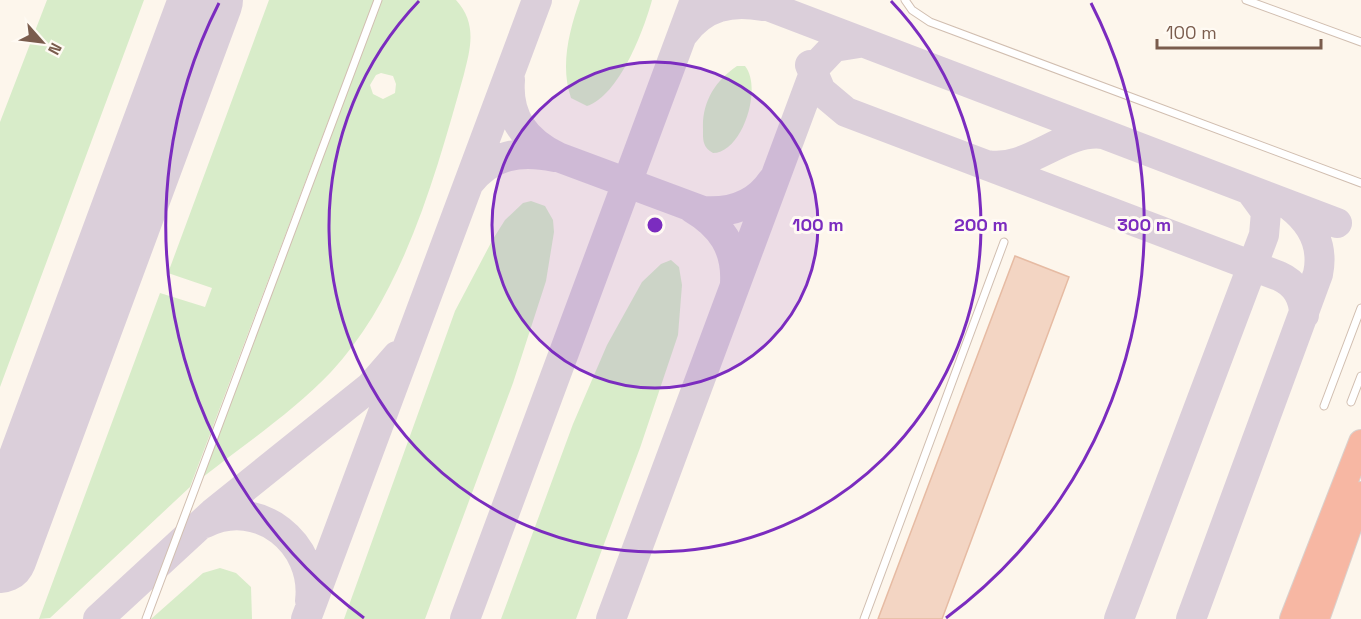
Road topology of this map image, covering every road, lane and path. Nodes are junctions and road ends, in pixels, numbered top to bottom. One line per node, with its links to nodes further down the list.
1 (378, 0): 13 (lane)
2 (905, 0): 5 (lane)
3 (1246, 0): 4 (lane)
4 (1361, 42)
5 (1361, 183)
6 (1004, 242): 14 (lane)
7 (1361, 308): 10 (lane)
8 (1361, 376): 9 (lane)
9 (1351, 402)
10 (1324, 406)
11 (1361, 442): 15 (highway)
12 (1361, 494): 16 (highway)
13 (146, 619)
14 (864, 619)
15 (1292, 619)
16 (1317, 619)

